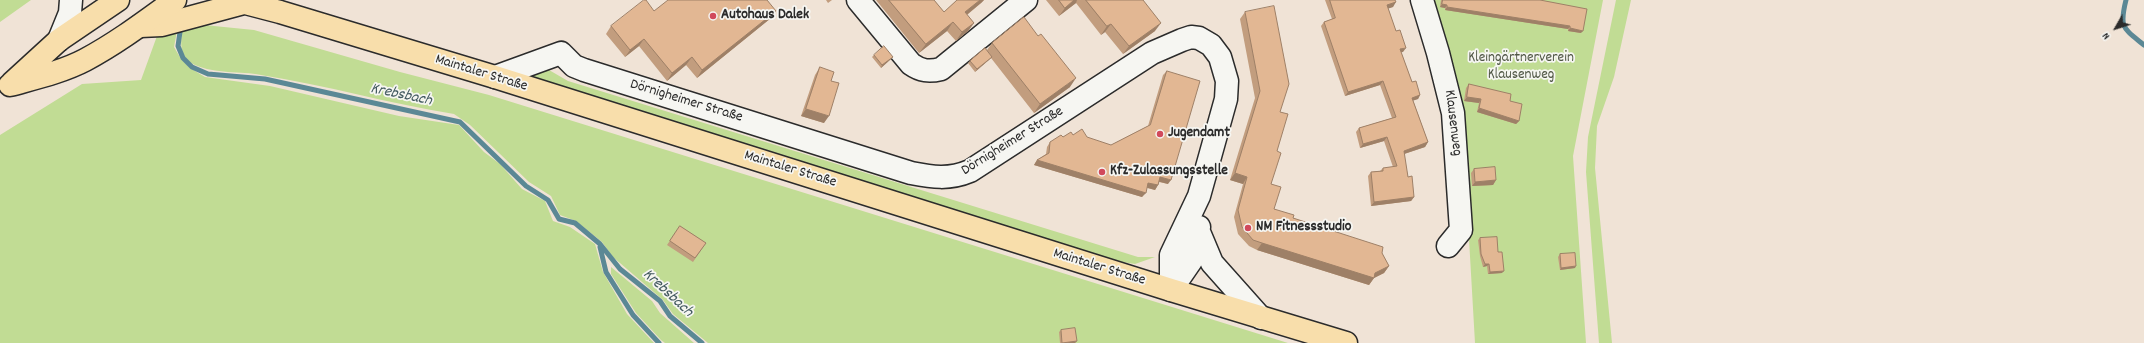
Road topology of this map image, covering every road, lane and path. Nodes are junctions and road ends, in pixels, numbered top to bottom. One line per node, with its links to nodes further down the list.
1 (71, 0): 10 (street)
2 (118, 0): 10 (main road)
3 (174, 0): 9 (main road)
4 (858, 0): 5 (street)
5 (1026, 0)
6 (1422, 0): 15 (street, Klausenweg)
7 (239, 1): 8 (main road, Maintaler Straße); 9 (main road)
8 (276, 6): 11 (main road, Maintaler Straße)
9 (140, 26): 12 (main road)
10 (59, 40): 12 (main road)
11 (495, 77): 13 (street, Dörnigheimer Straße); 16 (main road, Maintaler Straße)
12 (5, 89)
13 (1199, 196): 14 (street, Dörnigheimer Straße); 16 (street, Dörnigheimer Straße)
14 (1199, 232): 16 (street, Dörnigheimer Straße); 17 (street, Dörnigheimer Straße)
15 (1448, 246)
16 (1171, 290): 17 (main road, Maintaler Straße)
17 (1261, 318): 18 (main road, Maintaler Straße)
18 (1346, 343)

